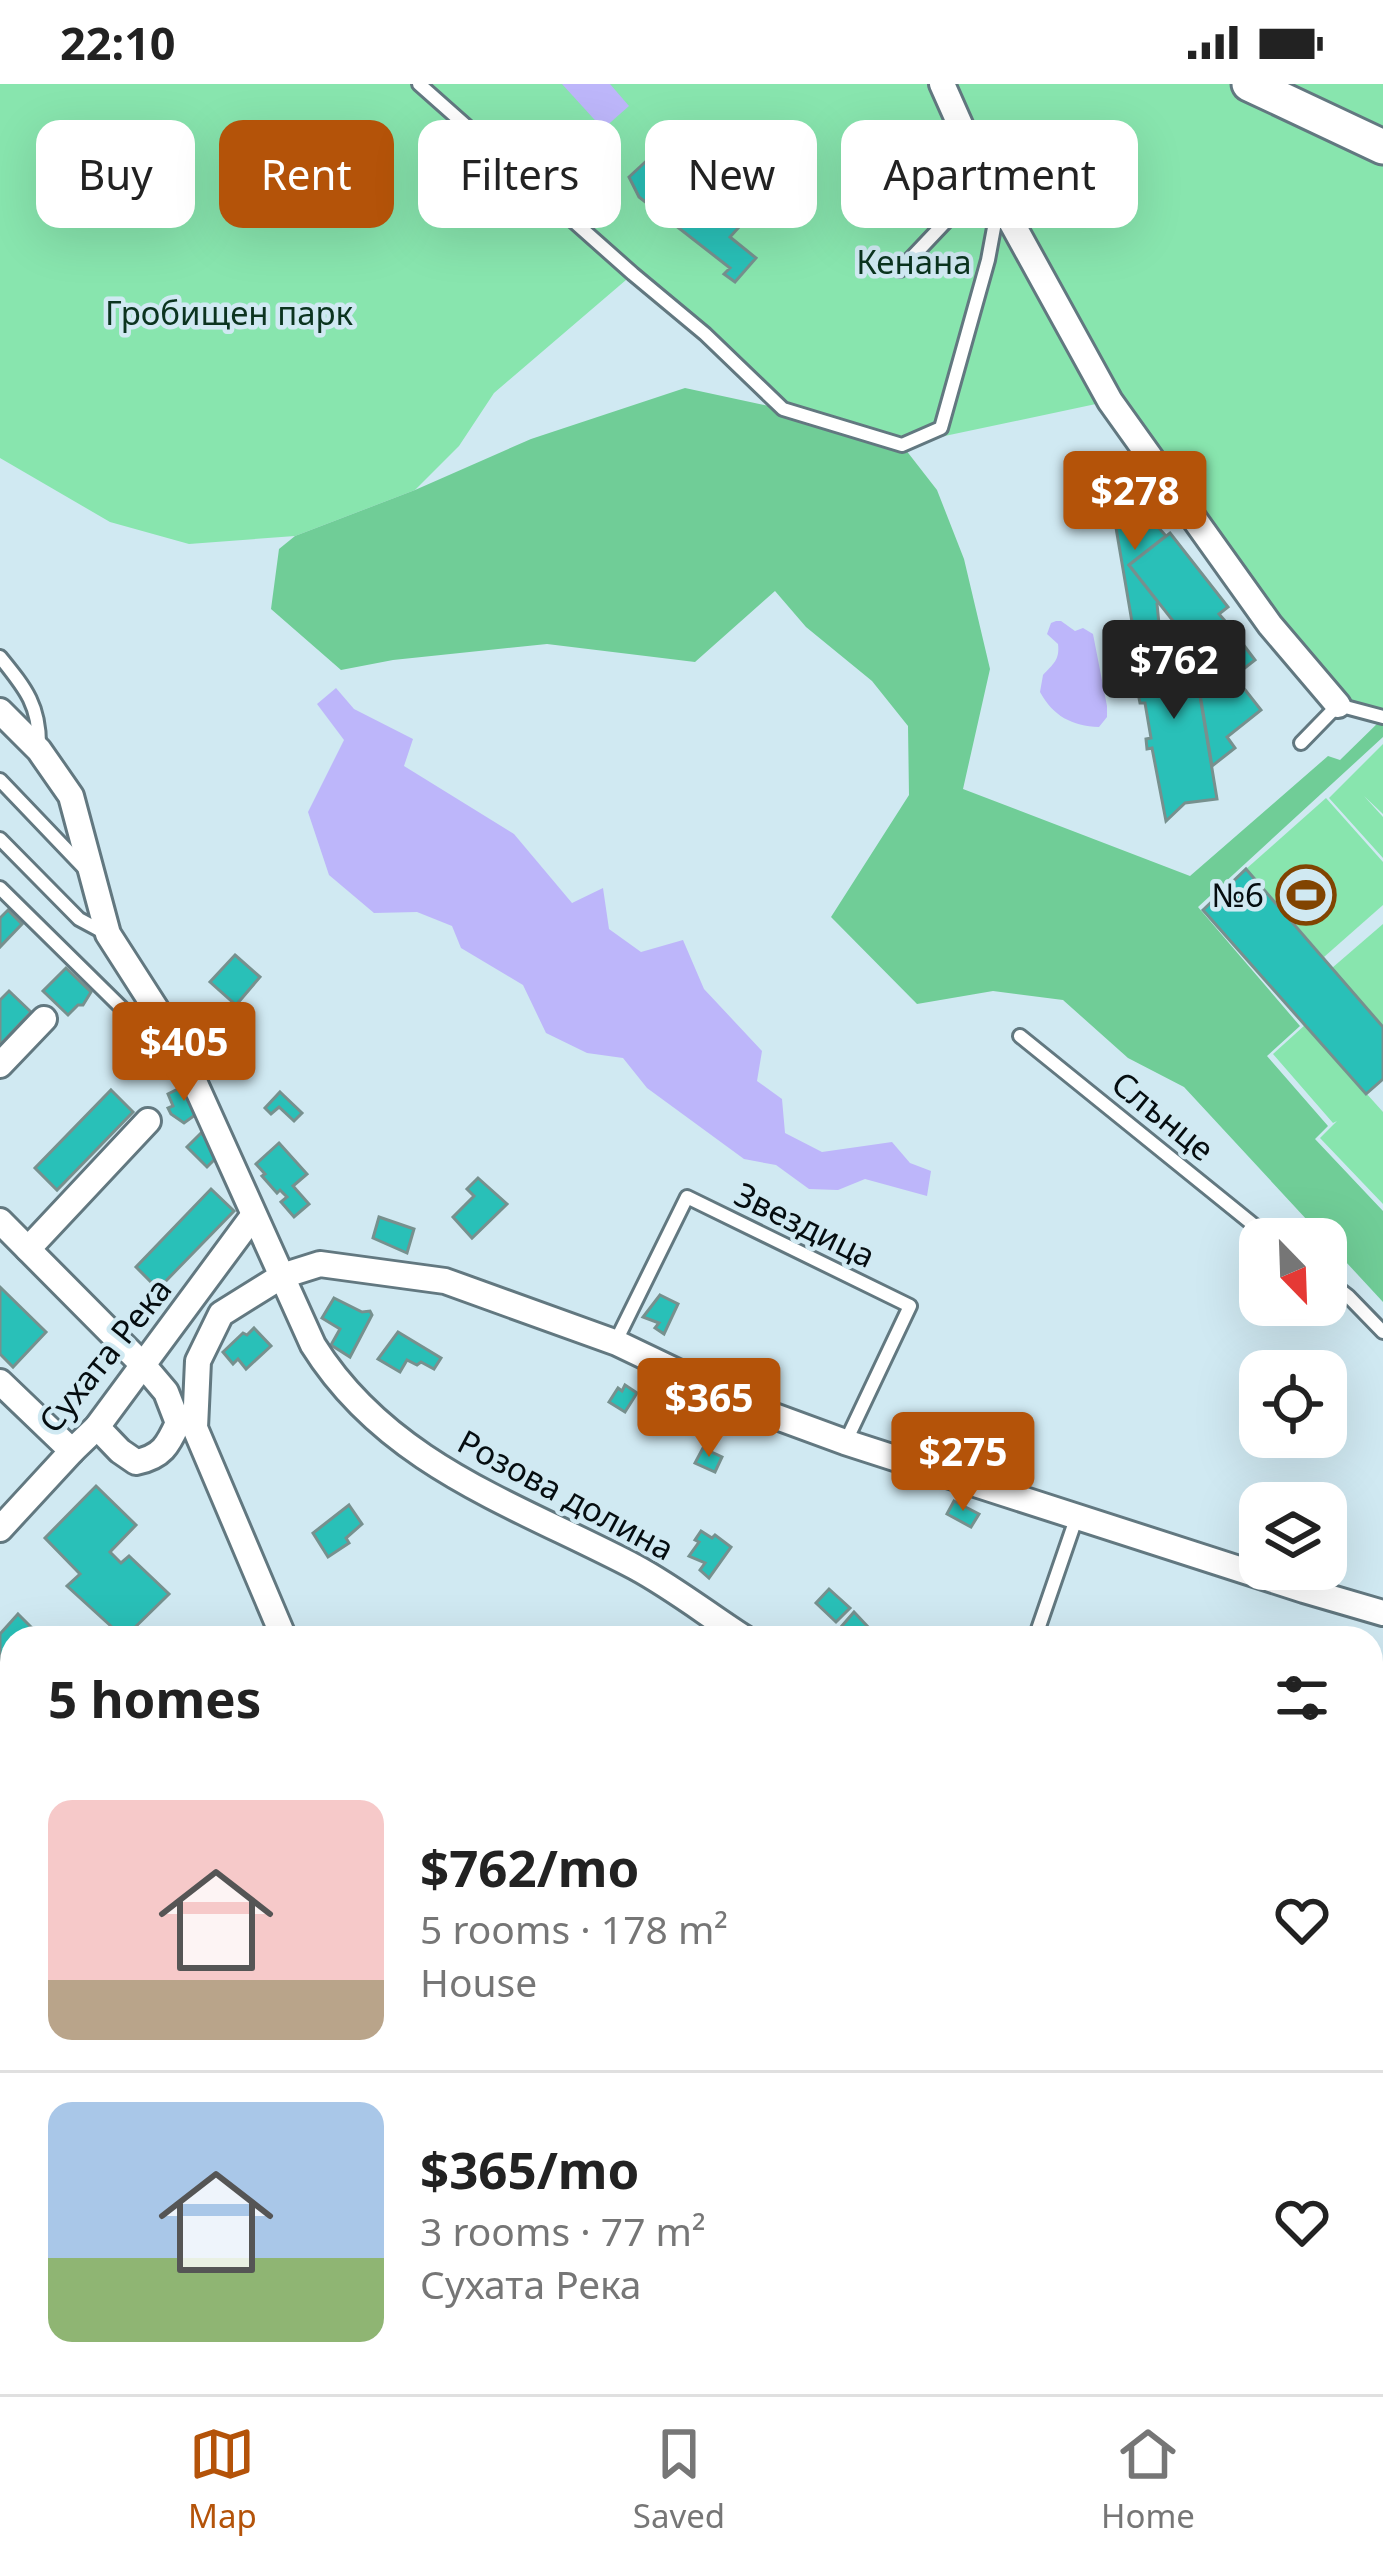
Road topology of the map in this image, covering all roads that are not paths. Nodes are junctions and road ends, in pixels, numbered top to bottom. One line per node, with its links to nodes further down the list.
1 (419, 84): 7 (lane)
2 (942, 84): 4 (street)
3 (1249, 84): 5 (main road)
4 (958, 120)
5 (1382, 139)
6 (939, 228): 9 (lane)
7 (1002, 228)
8 (1009, 228): 11 (street)
9 (900, 271)
10 (0, 657): 15 (lane)
11 (1339, 705): 13 (lane); 14 (lane)
12 (0, 711): 15 (street, Розова долина)
13 (1383, 717)
14 (1301, 743)
15 (39, 750): 18 (street, Розова долина)
16 (0, 780): 18 (lane)
17 (0, 839): 20 (lane)
18 (92, 876): 20 (street, Розова долина)
19 (0, 888): 23 (lane)
20 (108, 934): 23 (street, Розова долина)
21 (44, 1019): 24 (street)
22 (1020, 1036): 27 (lane, Слънце)
23 (174, 1037): 26 (street, Розова долина)
24 (0, 1065)
25 (148, 1121): 29 (street)
26 (253, 1216): 30 (street, Розова долина); 34 (street, Сухата Река)
27 (1245, 1218)
28 (0, 1221): 29 (street)
29 (28, 1249): 34 (street)
30 (282, 1276): 33 (street); 36 (street); 44 (street, Розова долина)
31 (1347, 1295): 32 (lane)
32 (1383, 1332)
33 (615, 1342): 38 (street); 38 (lane, Звездица)
34 (144, 1366): 36 (street); 37 (street, Сухата Река)
35 (0, 1382): 39 (street)
36 (186, 1425): 37 (street); 43 (street)
37 (97, 1427): 39 (street, Сухата Река)
38 (845, 1442): 40 (street)
39 (72, 1451): 41 (street, Сухата Река)
40 (1077, 1515): 42 (street); 45 (lane)
41 (0, 1529)
42 (1383, 1613)
43 (278, 1626)
44 (725, 1626)
45 (1039, 1626)

